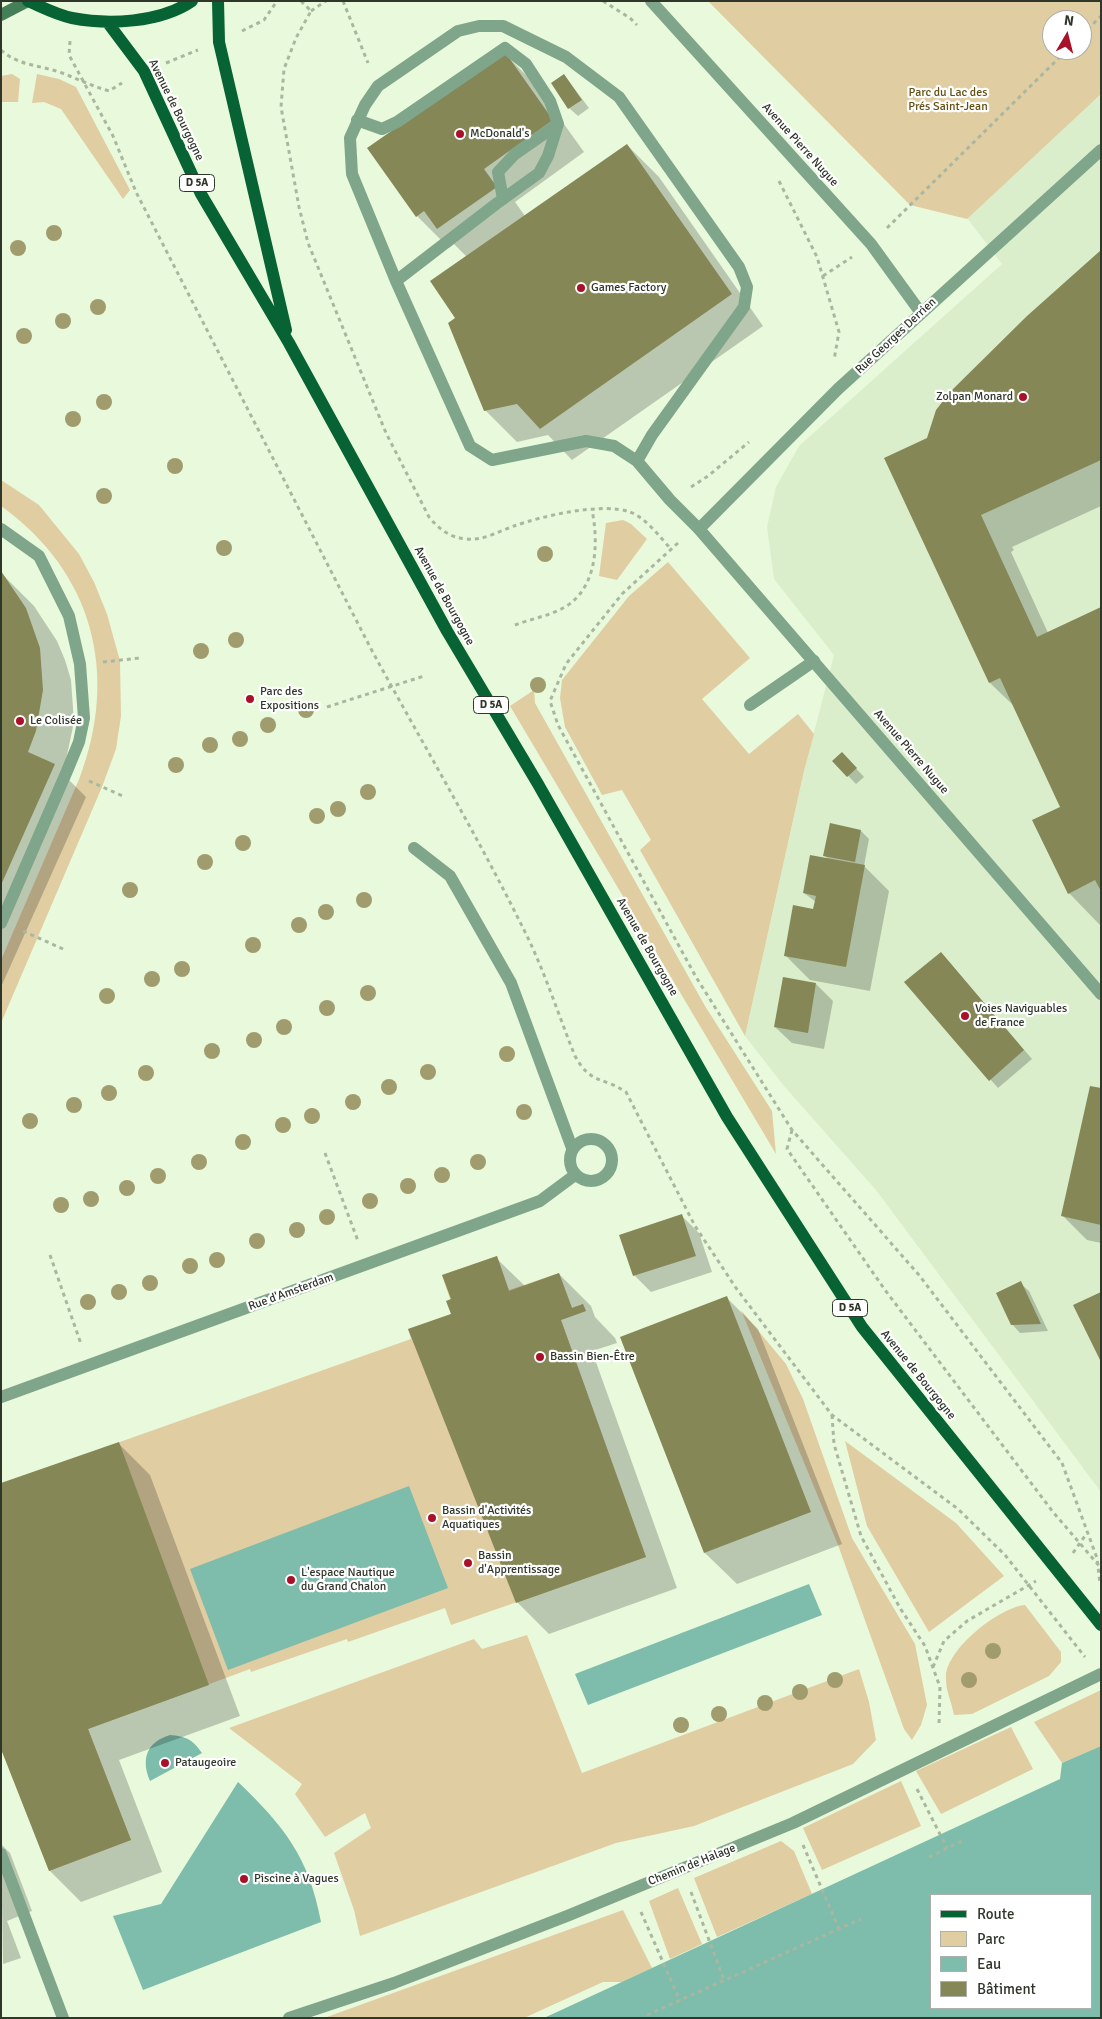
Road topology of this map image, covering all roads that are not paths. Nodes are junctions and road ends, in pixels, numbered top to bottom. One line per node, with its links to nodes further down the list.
1 (28, 1): 5 (main road); 6 (main road)
2 (192, 1): 6 (main road)
3 (218, 1): 13 (main road, Avenue de Bourgogne / D 5A)
4 (651, 1): 12 (street, Avenue Pierre Nugue)
5 (1, 15)
6 (108, 23): 13 (main road, Avenue de Bourgogne / D 5A)
7 (357, 120): 8 (street); 11 (street, Avenue Pierre Nugue); 14 (street, Avenue Pierre Nugue)
8 (558, 124): 10 (street); 10 (street)
9 (1101, 150): 12 (street, Rue Georges Derrien)
10 (503, 199): 11 (street)
11 (396, 281): 14 (street, Avenue Pierre Nugue)
12 (921, 313): 16 (street, Rue Georges Derrien)
13 (289, 343): 25 (main road, Avenue de Bourgogne / D 5A)
14 (637, 461): 16 (street, Avenue Pierre Nugue)
15 (1, 529): 20 (street)
16 (699, 529): 17 (street, Avenue Pierre Nugue)
17 (814, 661): 18 (street); 21 (street, Avenue Pierre Nugue)
18 (750, 705)
19 (414, 848): 22 (street)
20 (1, 923)
21 (1101, 994)
22 (572, 1148): 23 (street); 23 (street)
23 (575, 1175): 24 (street, Rue d'Amsterdam)
24 (1, 1397)
25 (1101, 1626)
26 (1101, 1674): 29 (street, Chemin de Halage)
27 (1, 1854): 28 (street)
28 (63, 2018)
29 (289, 2018)

